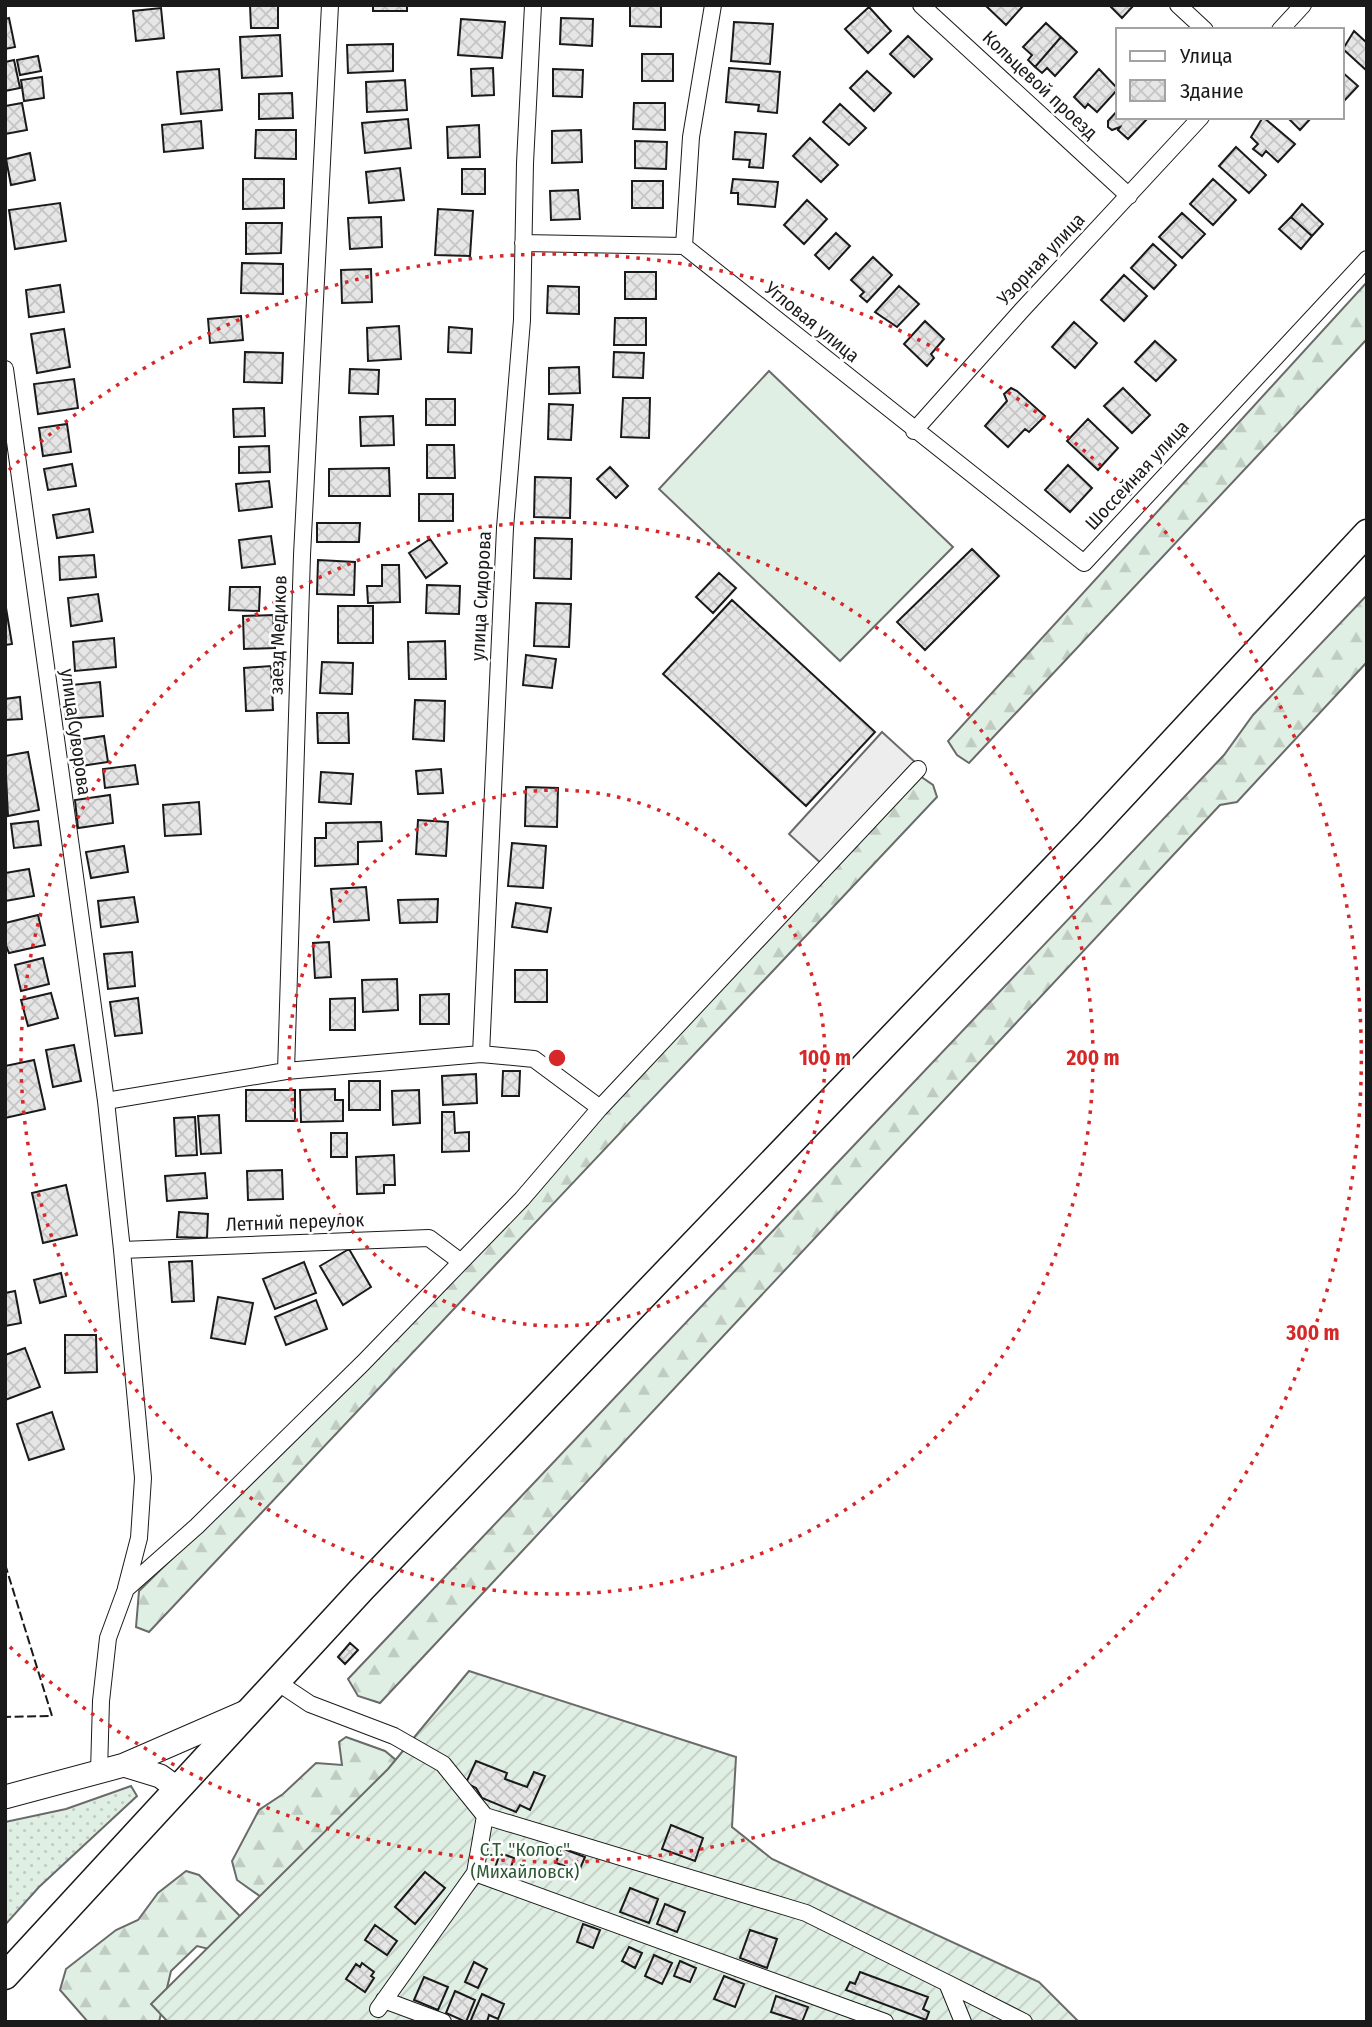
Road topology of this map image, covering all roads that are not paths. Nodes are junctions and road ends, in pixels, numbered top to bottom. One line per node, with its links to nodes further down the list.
1 (330, 5): 19 (street, заезд Медиков)
2 (533, 5): 11 (street, улица Сидорова)
3 (713, 5): 12 (street)
4 (921, 5): 10 (street, Кольцевой проезд)
5 (1178, 5): 7 (street)
6 (1303, 5): 8 (street)
7 (1203, 28)
8 (1282, 28)
9 (1199, 119): 10 (street, Узорная улица)
10 (1129, 197): 15 (street, Узорная улица)
11 (523, 243): 12 (street); 18 (street, улица Сидорова)
12 (684, 246): 15 (street, Угловая улица)
13 (1367, 258): 15 (street, Шоссейная улица)
14 (5, 369): 20 (street, улица Суворова)
15 (914, 431)
16 (1367, 533): 25 (main road)
17 (918, 769): 21 (street)
18 (481, 1054): 19 (street); 21 (street)
19 (286, 1071): 20 (street)
20 (106, 1101): 22 (street, улица Суворова)
21 (600, 1108): 23 (street)
22 (122, 1250): 23 (street, Летний переулок); 24 (street, улица Суворова)
23 (461, 1262): 24 (street)
24 (126, 1589): 28 (street, улица Суворова)
25 (277, 1682): 26 (main road); 31 (street)
26 (251, 1710): 27 (street); 29 (main road)
27 (124, 1765): 28 (street); 29 (street)
28 (99, 1772): 30 (street)
29 (178, 1789): 33 (main road)
30 (5, 1797)
31 (485, 1816): 32 (street); 34 (street)
32 (475, 1873): 35 (street); 36 (street)
33 (5, 1976)
34 (947, 1983): 37 (street); 38 (street)
35 (443, 2022)
36 (885, 2022)
37 (962, 2022)
38 (1024, 2022)

